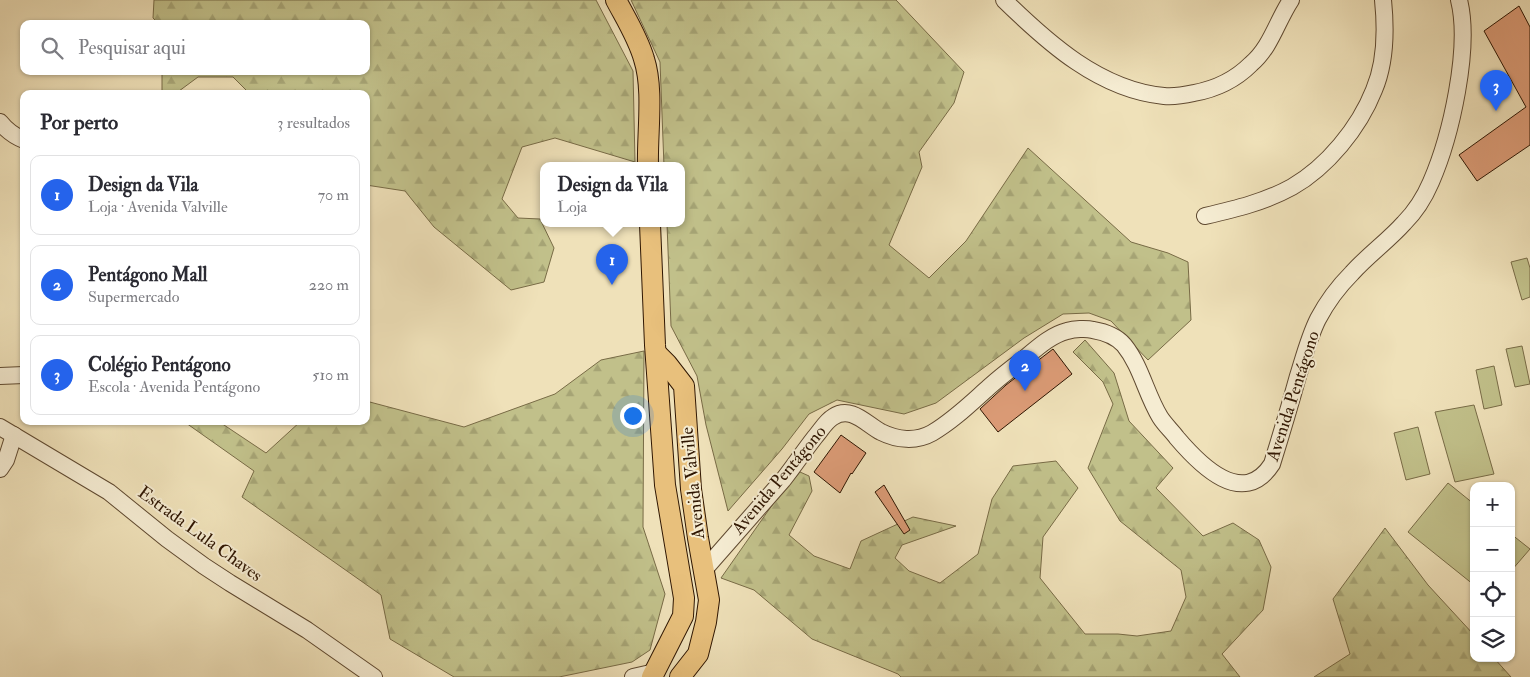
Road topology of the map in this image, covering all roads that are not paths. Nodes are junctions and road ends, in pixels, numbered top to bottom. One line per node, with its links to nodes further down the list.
1 (616, 0): 8 (main road)
2 (1004, 0): 3 (street)
3 (1291, 0)
4 (1383, 0): 9 (street)
5 (1459, 0): 18 (street, Avenida Pentágono)
6 (0, 122): 7 (street)
7 (20, 138)
8 (648, 162)
9 (1205, 216)
10 (650, 227): 11 (main road, Avenida Valville)
11 (656, 354): 14 (main road, Avenida Valville); 16 (main road, Avenida Valville)
12 (20, 375): 13 (street)
13 (0, 376)
14 (661, 428): 16 (main road); 20 (main road, Avenida Valville)
15 (7, 431): 17 (street); 23 (street, Estrada Lula Chaves)
16 (688, 443): 18 (main road, Avenida Valville)
17 (0, 469)
18 (704, 570): 19 (main road, Avenida Valville)
19 (709, 600): 20 (main road); 21 (main road, Avenida Valville)
20 (683, 607): 21 (main road); 22 (main road)
21 (706, 622): 25 (main road)
22 (654, 674): 24 (street)
23 (374, 677)
24 (633, 677)
25 (680, 677)

